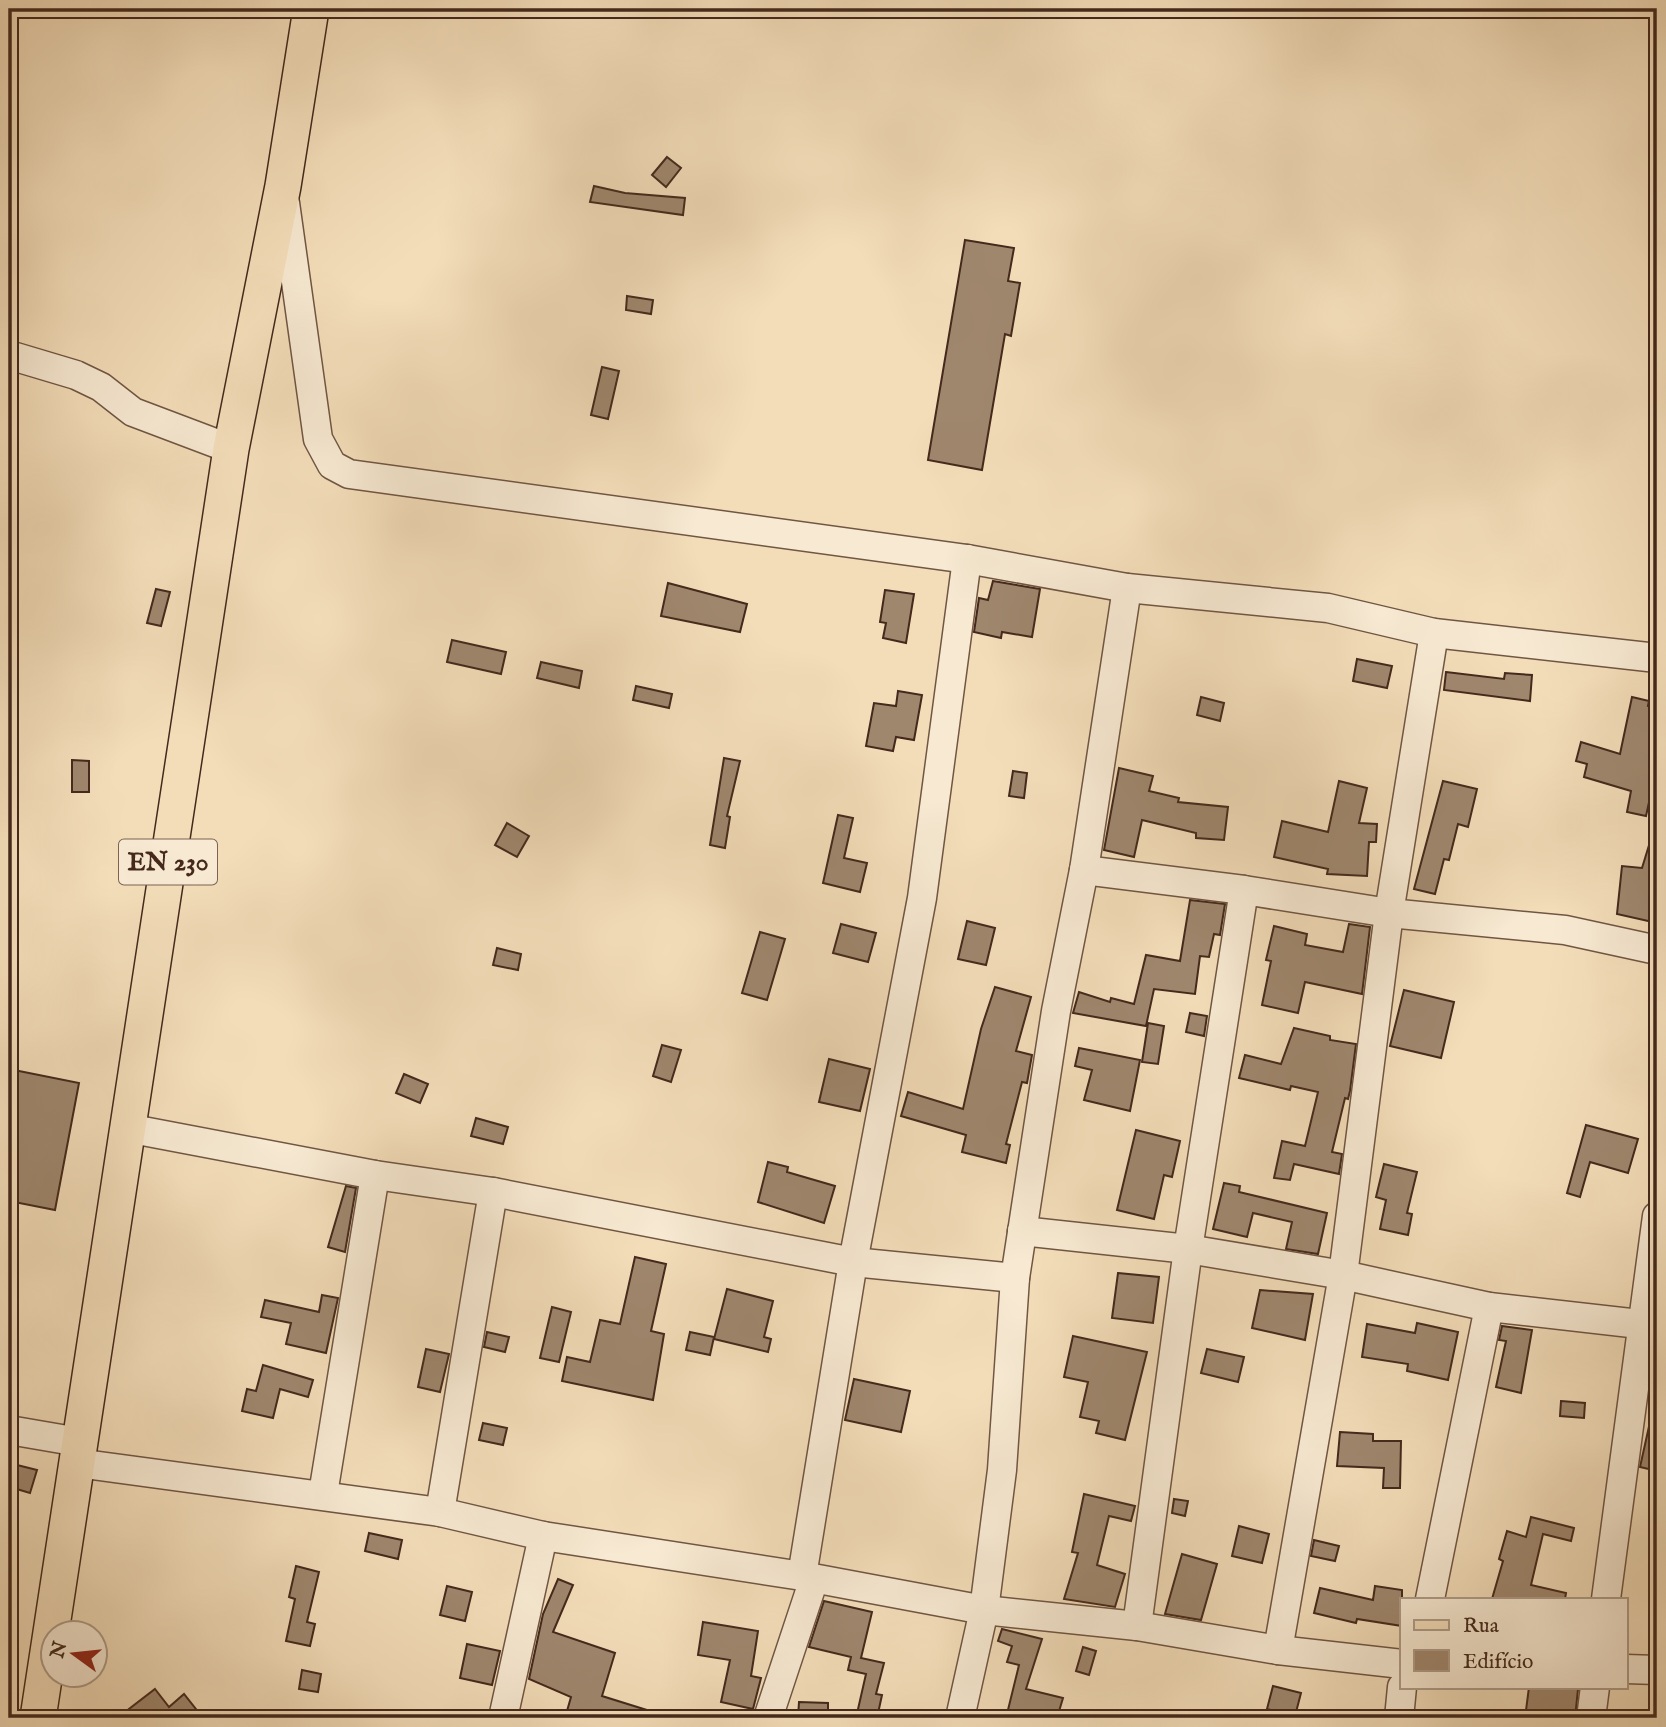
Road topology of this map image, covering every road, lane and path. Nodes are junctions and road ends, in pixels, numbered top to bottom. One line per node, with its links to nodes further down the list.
1 (311, 9): 2 (main road, EN 230)
2 (283, 186): 4 (main road, EN 230); 5 (street)
3 (9, 355): 4 (street)
4 (231, 449): 13 (main road, EN 230)
5 (967, 559): 6 (street); 19 (street)
6 (1127, 588): 7 (street); 9 (street)
7 (1434, 633): 8 (street); 11 (street)
8 (1657, 658)
9 (1084, 870): 10 (street); 17 (street)
10 (1244, 890): 11 (street); 18 (street)
11 (1389, 913): 12 (street); 20 (street)
12 (1657, 950)
13 (127, 1128): 14 (street); 25 (main road, EN 230)
14 (375, 1175): 15 (street); 26 (street)
15 (493, 1192): 19 (street); 27 (street)
16 (1657, 1216): 23 (street)
17 (1022, 1231): 18 (street); 21 (street)
18 (1188, 1249): 20 (street); 33 (street)
19 (853, 1262): 21 (street); 29 (street)
20 (1343, 1275): 22 (street); 34 (street)
21 (1015, 1278): 32 (street)
22 (1489, 1307): 23 (street); 30 (street)
23 (1649, 1324): 31 (street)
24 (9, 1430): 25 (street)
25 (78, 1453): 26 (street); 40 (main road, EN 230)
26 (323, 1494): 27 (street)
27 (440, 1512): 28 (street)
28 (543, 1536): 29 (street); 41 (street)
29 (808, 1578): 32 (street); 42 (street)
30 (1430, 1598)
31 (1606, 1598)
32 (984, 1610): 33 (street); 43 (street)
33 (1137, 1626): 34 (street)
34 (1278, 1650): 35 (street)
35 (1400, 1664)
36 (1628, 1668): 37 (street)
37 (1657, 1670)
38 (1402, 1688): 44 (street)
39 (1595, 1688): 45 (street)
40 (38, 1718)
41 (503, 1718)
42 (768, 1718)
43 (960, 1718)
44 (1399, 1718)
45 (1591, 1718)

